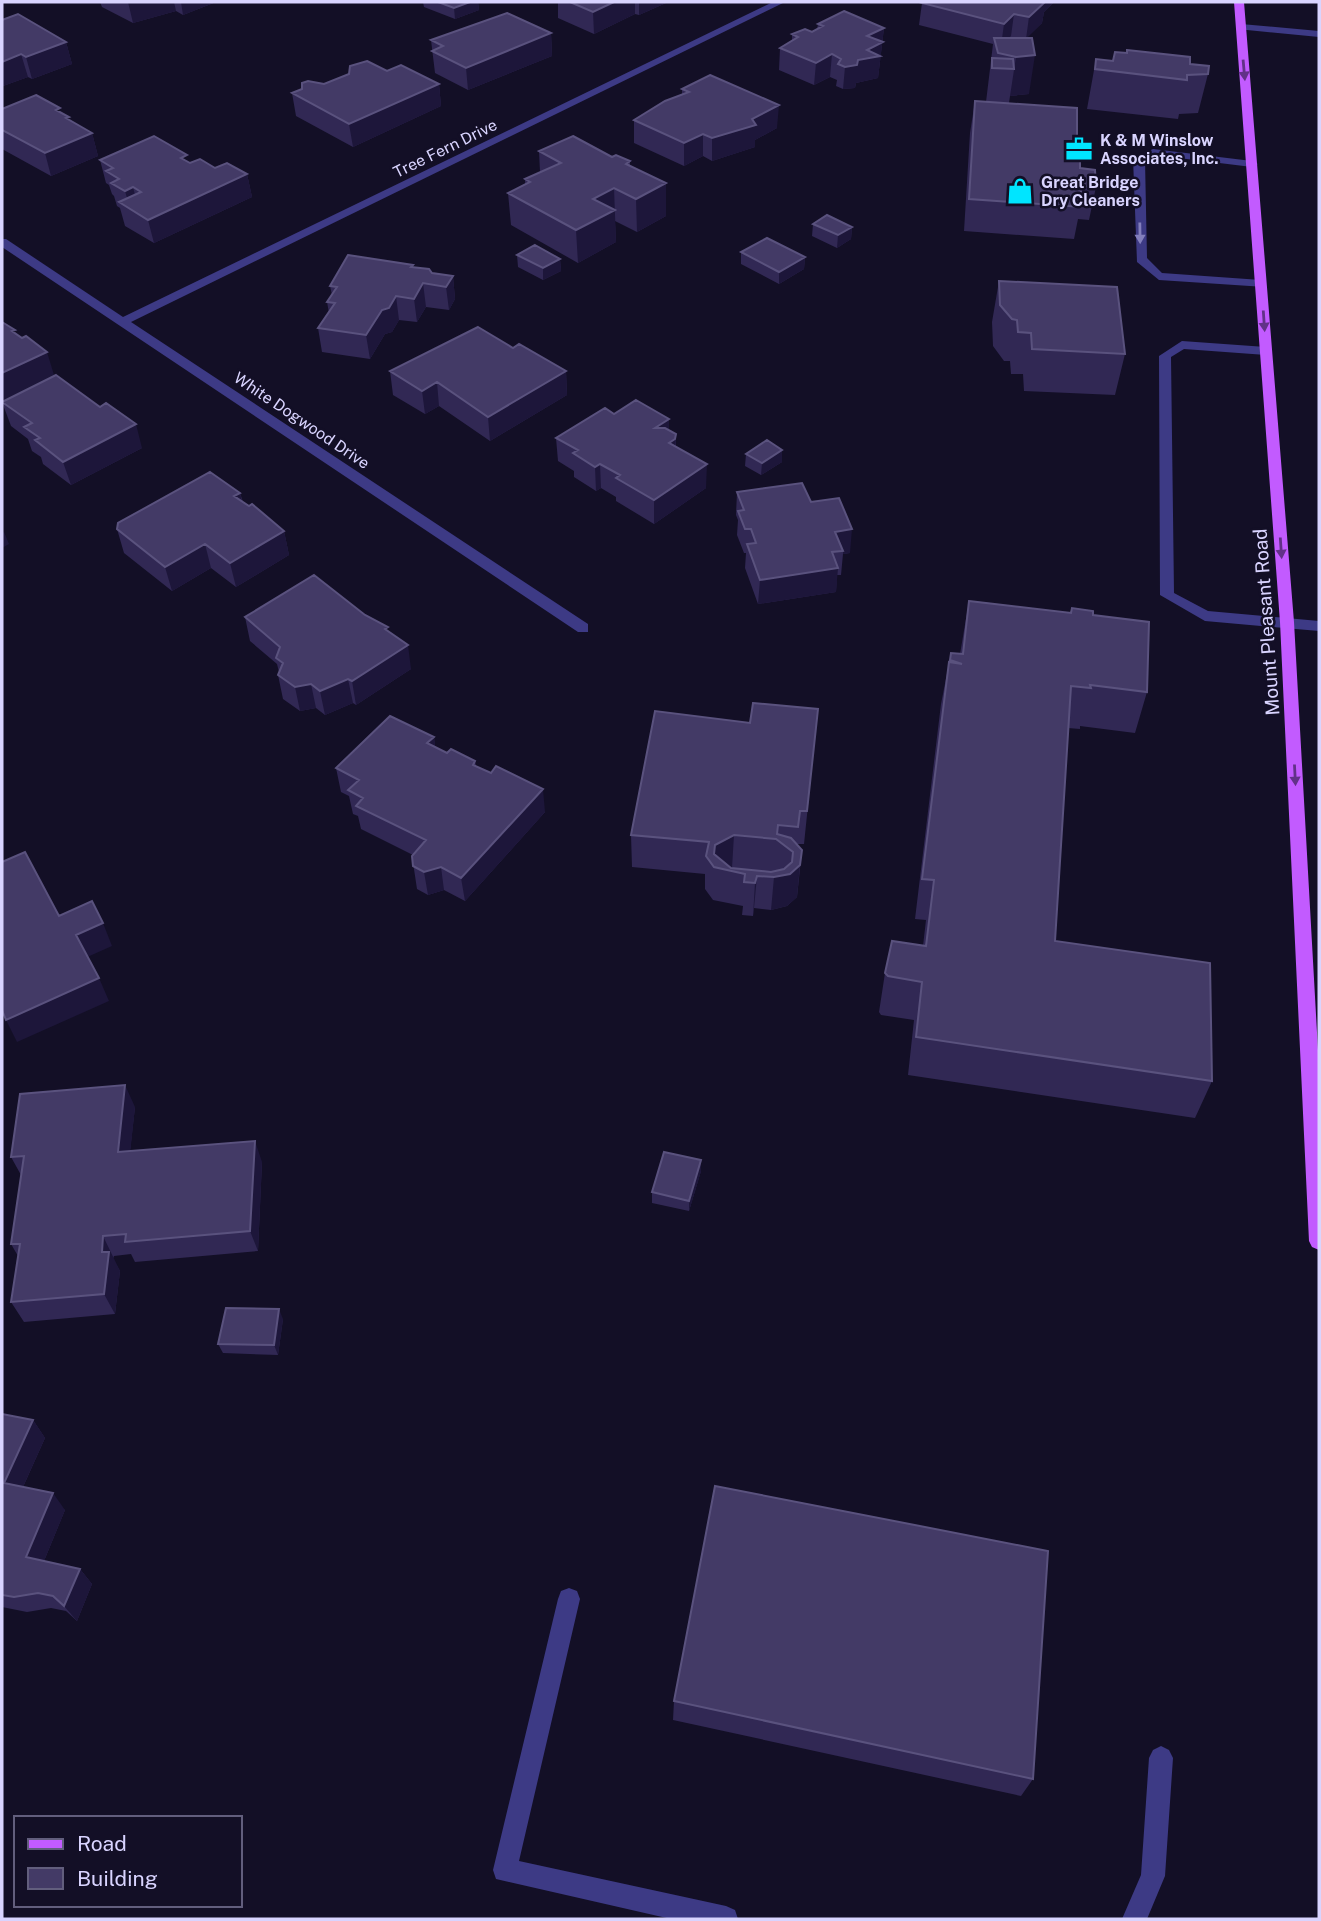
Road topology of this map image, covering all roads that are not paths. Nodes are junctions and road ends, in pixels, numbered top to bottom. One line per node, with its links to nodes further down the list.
1 (780, 2): 8 (street, Tree Fern Drive)
2 (1239, 2): 3 (main road, Mount Pleasant Road)
3 (1241, 27): 4 (street); 5 (main road, Mount Pleasant Road, one-way to 5)
4 (1319, 34)
5 (1252, 164): 7 (main road, Mount Pleasant Road); 7 (street, one-way to 7)
6 (2, 242): 8 (street, White Dogwood Drive)
7 (1261, 284): 9 (main road, Mount Pleasant Road, one-way to 9)
8 (122, 322): 12 (street, White Dogwood Drive)
9 (1266, 351): 10 (main road, Mount Pleasant Road, one-way to 10); 10 (street)
10 (1287, 622): 11 (street); 13 (main road, Mount Pleasant Road, one-way to 13)
11 (1319, 626)
12 (583, 628)
13 (1319, 1241)
14 (569, 1600): 16 (street)
15 (1160, 1758): 17 (street)
16 (726, 1919)
17 (1135, 1919)

